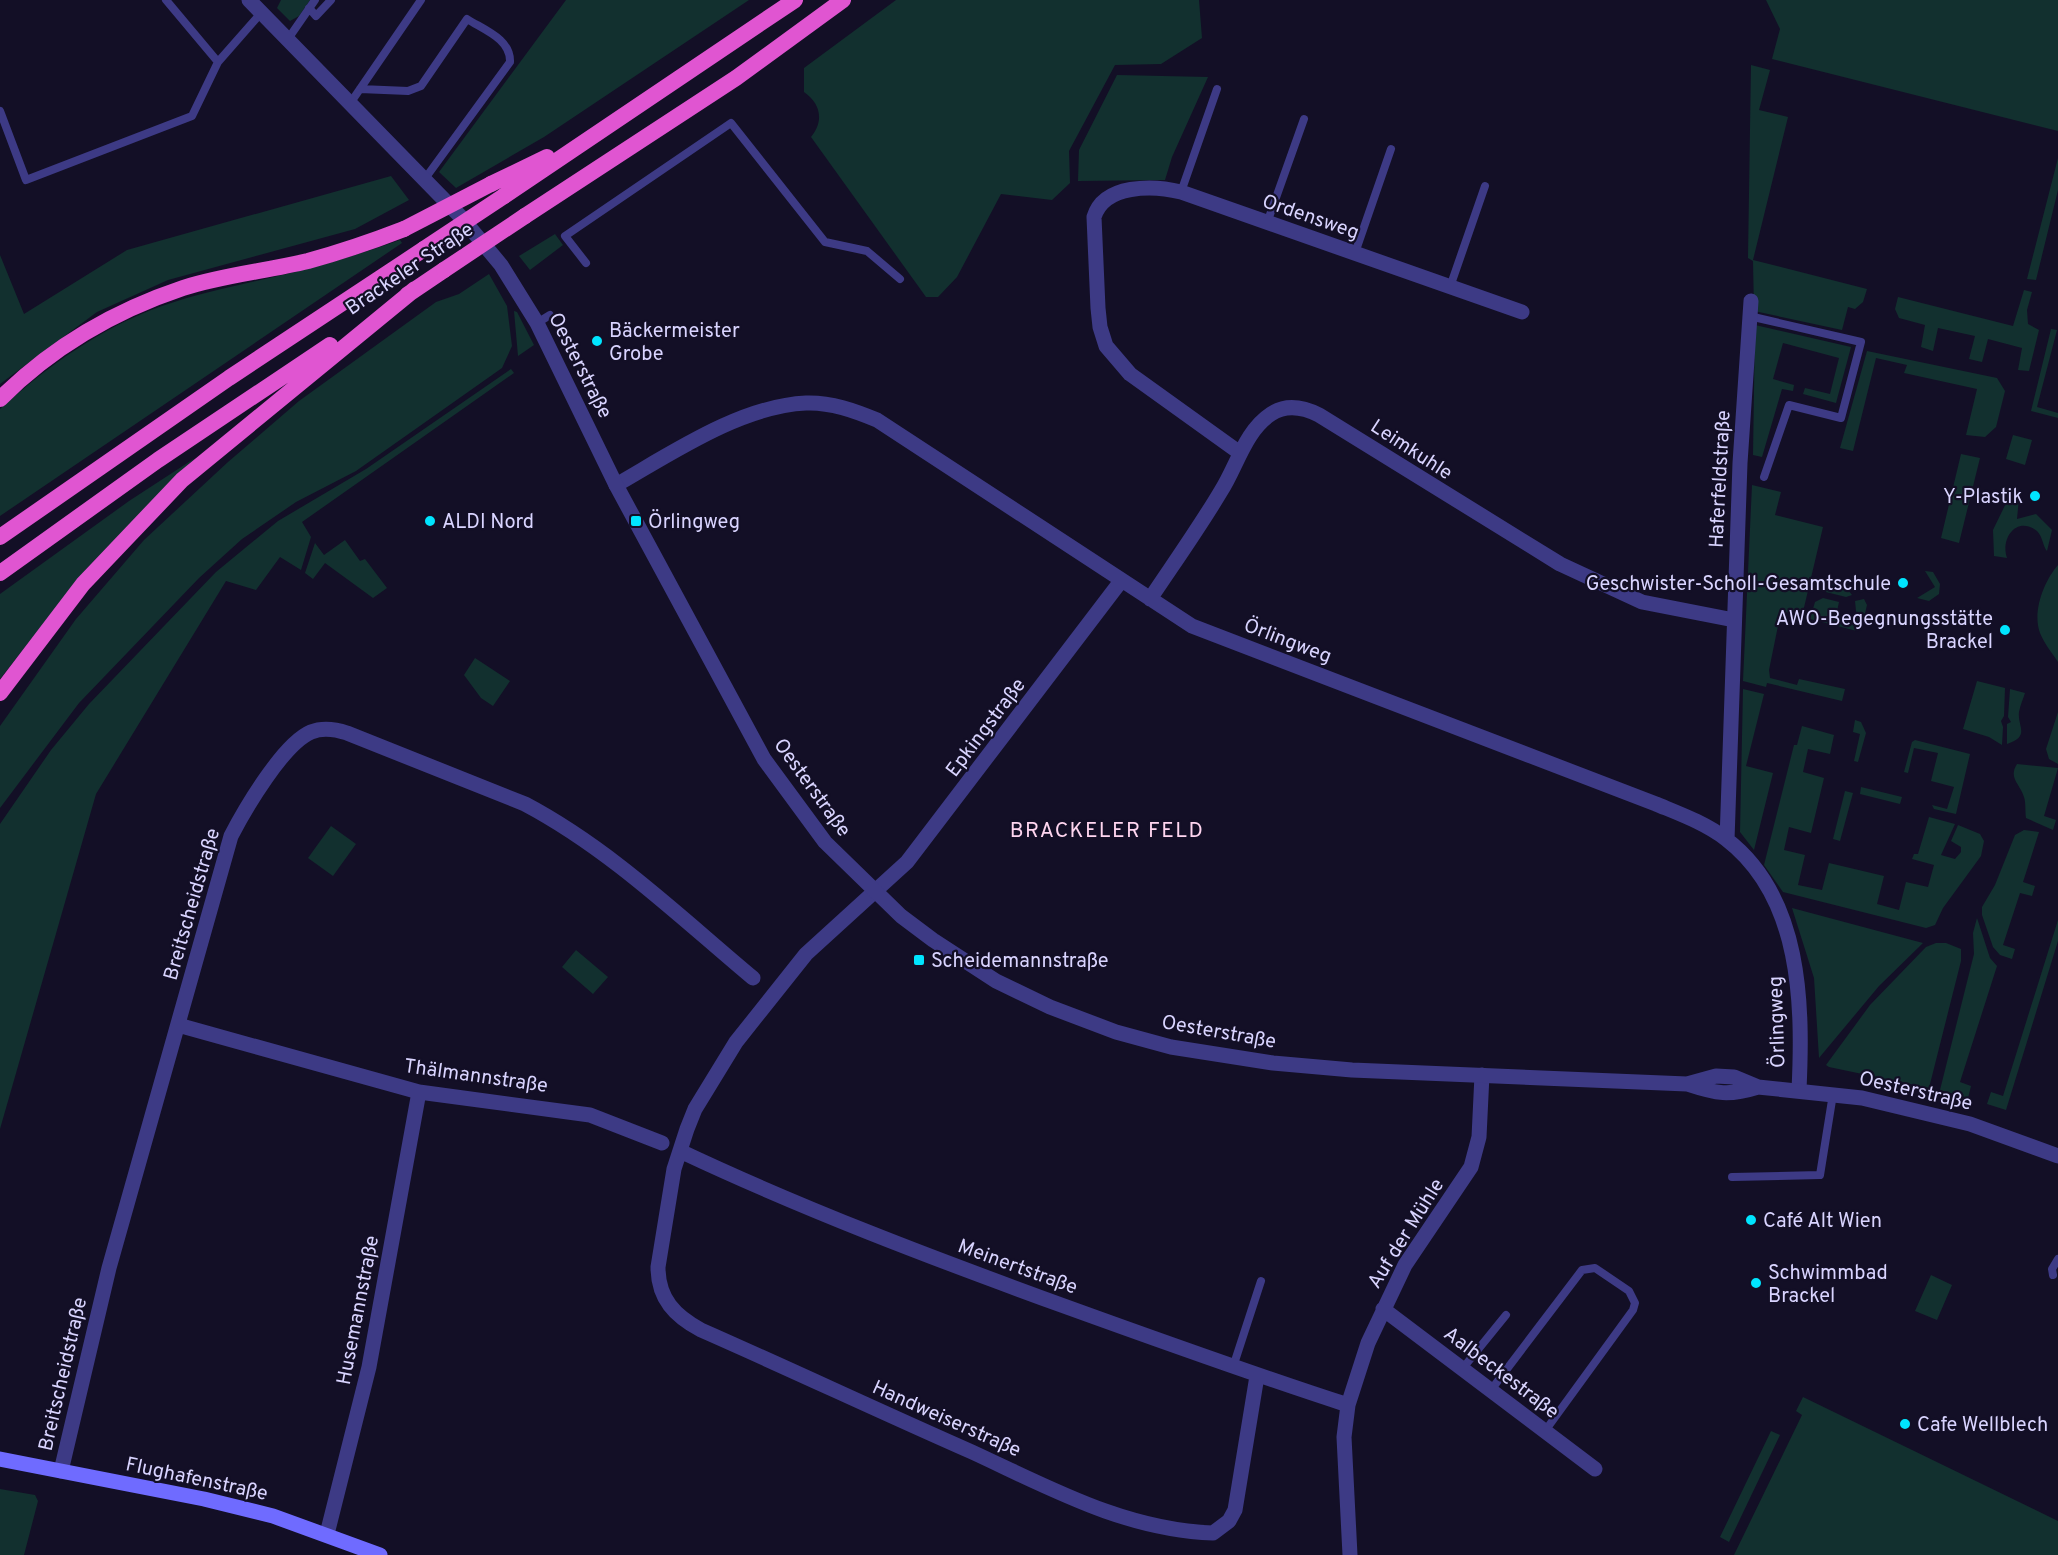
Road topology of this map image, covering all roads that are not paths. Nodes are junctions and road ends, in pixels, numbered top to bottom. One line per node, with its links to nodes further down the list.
1 (166, 0): 11 (lane)
2 (249, 0): 9 (street, Oesterstraße)
3 (315, 0): 8 (lane)
4 (331, 0): 8 (lane)
5 (422, 0): 12 (lane)
6 (795, 0): 17 (highway, Brackeler Straße)
7 (843, 0): 27 (highway, Brackeler Straße, bridge)
8 (309, 8): 10 (lane)
9 (261, 13): 10 (street, Oesterstraße); 11 (lane)
10 (288, 39): 14 (street, Oesterstraße)
11 (218, 62): 15 (lane)
12 (360, 89): 14 (lane); 19 (lane)
13 (1217, 89): 21 (lane)
14 (349, 105): 19 (street, Oesterstraße)
15 (0, 111)
16 (1304, 119): 22 (lane)
17 (604, 129): 32 (highway, bridge); 36 (highway, Brackeler Straße, bridge)
18 (1391, 149): 23 (lane)
19 (423, 181): 31 (street, Oesterstraße)
20 (1485, 186): 26 (lane)
21 (1181, 192): 22 (street, Ordensweg); 33 (street, Ordensweg)
22 (1267, 223): 23 (street, Ordensweg)
23 (1354, 253): 26 (street, Ordensweg)
24 (586, 263): 25 (lane)
25 (900, 279)
26 (1450, 287): 29 (street, Ordensweg)
27 (415, 289): 37 (highway, Brackeler Straße); 41 (highway)
28 (1750, 308): 34 (lane); 40 (street, Haferfeldstraße)
29 (1522, 312)
30 (550, 315): 31 (lane)
31 (537, 323): 35 (street, Oesterstraße)
32 (0, 399)
33 (1240, 453): 39 (street, Leimkuhle); 40 (street, Leimkuhle)
34 (1764, 477)
35 (616, 485): 38 (street, Örlingweg); 43 (street, Oesterstraße)
36 (0, 537)
37 (0, 573)
38 (1121, 581): 39 (street, Örlingweg); 43 (street, Epkingstraße)
39 (1150, 599): 42 (street, Örlingweg)
40 (1734, 620): 42 (street, Haferfeldstraße)
41 (0, 693)
42 (1727, 840): 47 (street, Örlingweg)
43 (874, 891): 46 (street, Oesterstraße); 51 (street)
44 (753, 978): 45 (street, Breitscheidstraße)
45 (178, 1025): 48 (street, Thälmannstraße); 67 (street, Breitscheidstraße)
46 (1482, 1075): 47 (street, Oesterstraße); 57 (street, Auf der Mühle)
47 (1799, 1090): 49 (street, Oesterstraße)
48 (419, 1092): 50 (street, Thälmannstraße); 68 (street, Husemannstraße)
49 (1833, 1094): 52 (street, Oesterstraße); 53 (lane)
50 (662, 1143)
51 (680, 1151): 59 (street, Meinertstraße); 61 (street, Handweiserstraße)
52 (2058, 1156)
53 (1732, 1176)
54 (2058, 1259): 55 (lane)
55 (2053, 1275)
56 (1261, 1281): 59 (lane)
57 (1383, 1308): 60 (street, Aalbeckestraße); 63 (street, Auf der Mühle)
58 (1506, 1315): 60 (lane)
59 (1233, 1367): 61 (street, Meinertstraße)
60 (1463, 1368): 62 (street, Aalbeckestraße)
61 (1257, 1376): 63 (street, Meinertstraße)
62 (1491, 1390): 64 (street, Aalbeckestraße); 64 (lane)
63 (1348, 1405): 70 (street, Auf der Mühle)
64 (1545, 1431): 66 (street, Aalbeckestraße)
65 (0, 1460): 67 (main road, Flughafenstraße)
66 (1595, 1469)
67 (61, 1471): 68 (main road, Flughafenstraße)
68 (327, 1534): 69 (main road, Flughafenstraße)
69 (380, 1555)
70 (1350, 1555)

